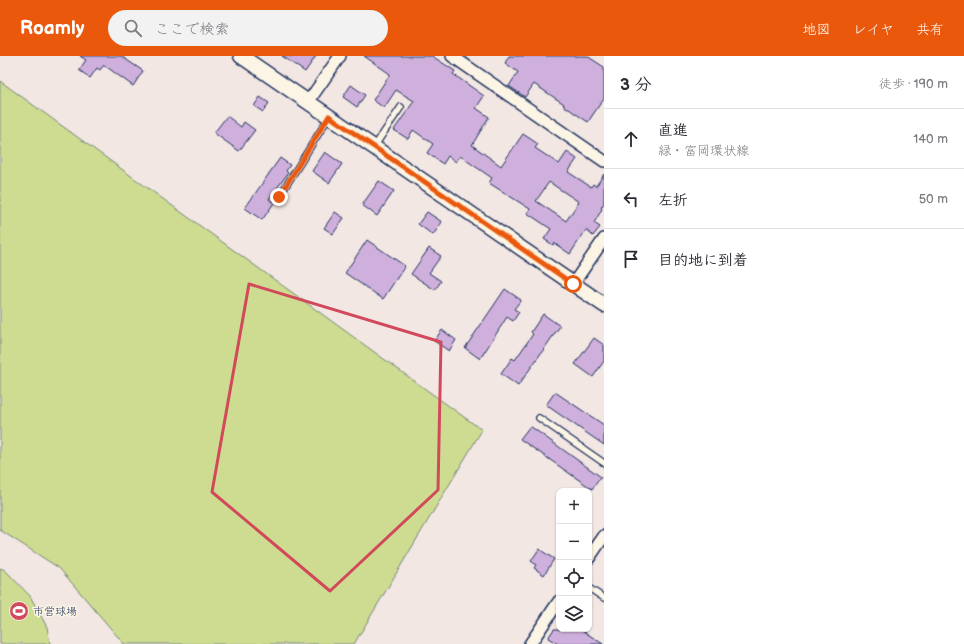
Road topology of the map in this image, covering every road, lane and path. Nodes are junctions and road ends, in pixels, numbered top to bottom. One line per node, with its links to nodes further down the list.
1 (241, 56): 4 (street)
2 (340, 56): 4 (street)
3 (452, 56): 8 (street)
4 (308, 102): 6 (street)
5 (401, 107): 7 (lane)
6 (329, 116): 7 (street); 9 (lane)
7 (374, 147): 11 (street)
8 (604, 161)
9 (279, 197)
10 (604, 239): 11 (street)
11 (573, 284): 12 (street)
12 (604, 305)
13 (539, 418): 14 (lane)
14 (604, 463)
15 (604, 536): 16 (street)
16 (592, 554)
17 (592, 590): 18 (lane)
18 (604, 598)
19 (556, 605): 20 (street)
20 (530, 644)

